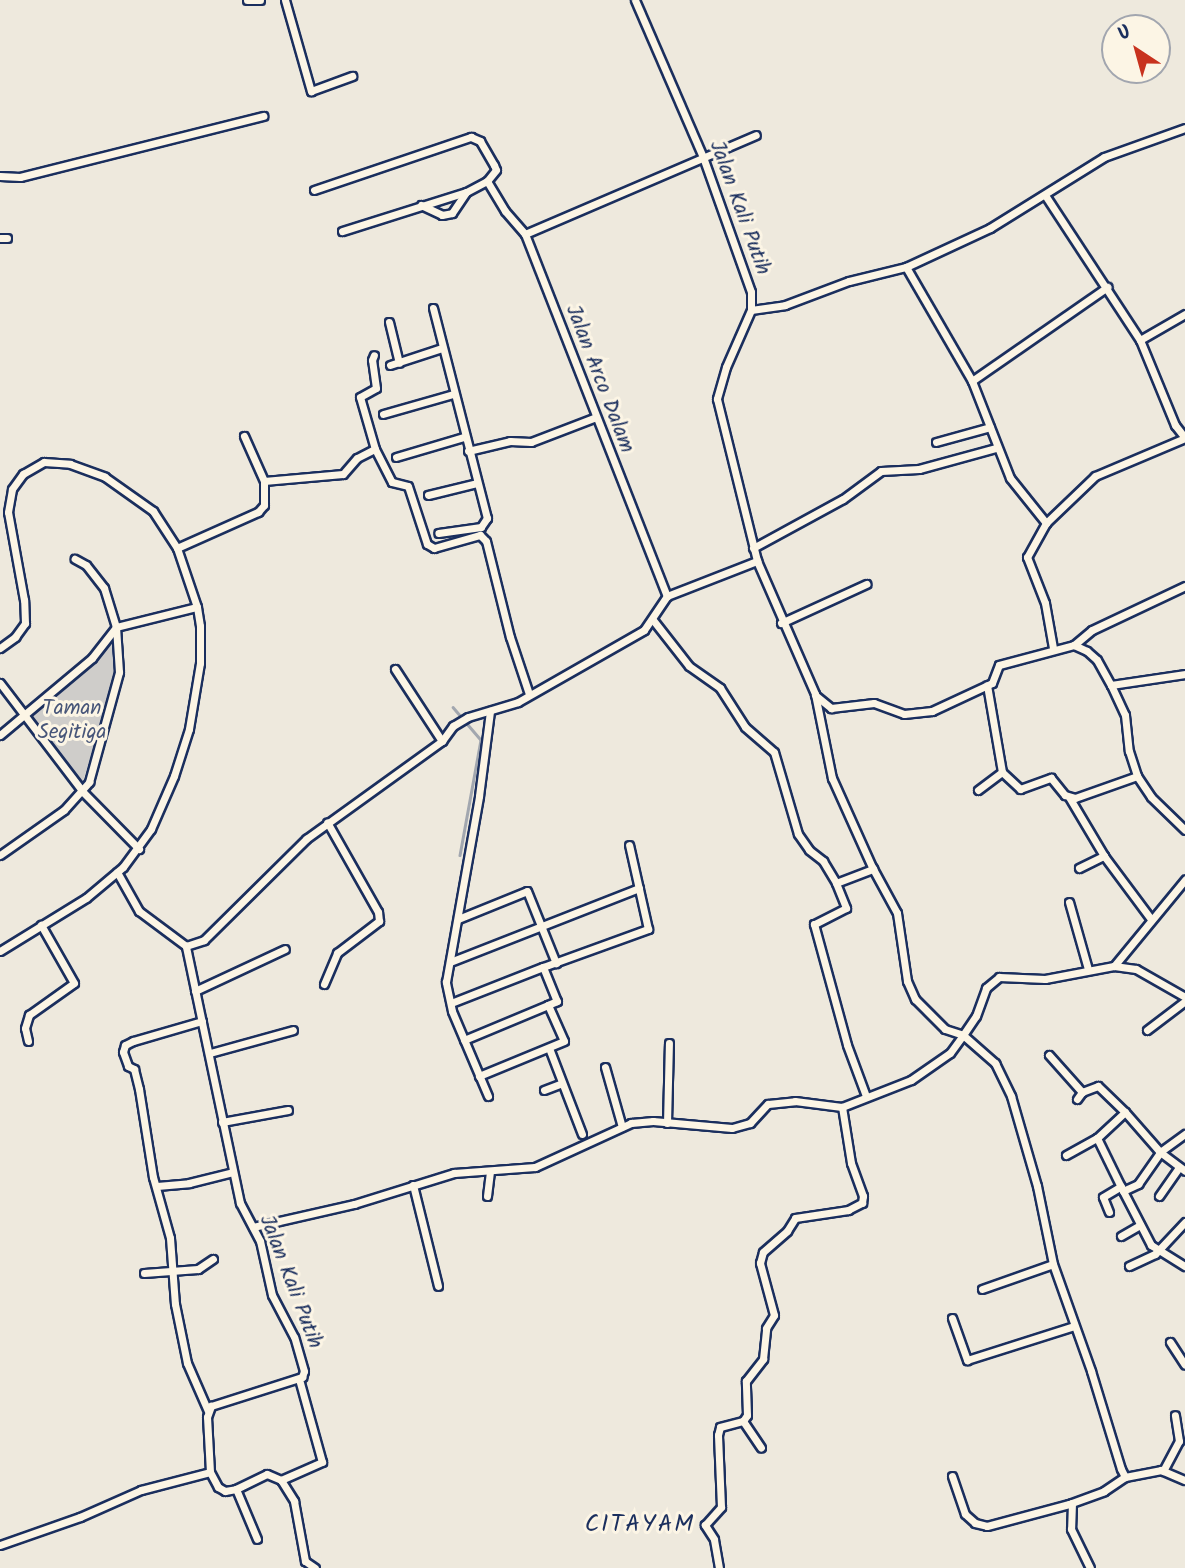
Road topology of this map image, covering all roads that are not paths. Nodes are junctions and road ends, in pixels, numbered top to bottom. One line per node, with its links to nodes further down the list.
1 (247, 0): 2 (street)
2 (260, 0)
3 (285, 0): 5 (street)
4 (635, 0): 9 (street, Jalan Kali Putih)
5 (352, 76)
6 (263, 116): 10 (street)
7 (1185, 128): 14 (street)
8 (756, 135): 9 (street)
9 (703, 158): 17 (street); 21 (street, Jalan Kali Putih)
10 (0, 176)
11 (487, 181): 12 (street); 13 (street); 17 (street, Jalan Arco Dalam)
12 (314, 190)
13 (466, 192): 15 (street); 15 (street)
14 (1045, 195): 18 (street); 19 (street)
15 (421, 205): 16 (street)
16 (342, 232)
17 (525, 234): 32 (street, Jalan Arco Dalam)
18 (906, 267): 21 (street); 29 (street)
19 (1107, 287): 24 (street); 29 (street)
20 (433, 308): 25 (street)
21 (751, 310): 48 (street, Jalan Kali Putih)
22 (1185, 314): 24 (street)
23 (389, 322): 27 (street)
24 (1140, 340): 36 (street)
25 (442, 348): 27 (street); 30 (street)
26 (374, 355): 39 (street)
27 (399, 363): 28 (street)
28 (390, 366)
29 (972, 382): 33 (street)
30 (453, 394): 31 (street); 35 (street)
31 (383, 414)
32 (594, 418): 40 (street); 52 (street, Jalan Arco Dalam)
33 (989, 427): 37 (street); 38 (street)
34 (244, 436): 42 (street)
35 (464, 437): 40 (street); 41 (street)
36 (1185, 438): 45 (street)
37 (936, 442)
38 (996, 447): 45 (street); 48 (street)
39 (376, 449): 42 (street); 65 (street)
40 (468, 452): 43 (street)
41 (396, 457)
42 (264, 481): 47 (street)
43 (477, 483): 44 (street); 46 (street)
44 (428, 495)
45 (1046, 523): 59 (street)
46 (438, 533)
47 (177, 548): 53 (street); 58 (street)
48 (755, 554): 52 (street); 55 (street, Jalan Kali Putih)
49 (75, 559): 56 (street)
50 (866, 584): 55 (street)
51 (1185, 586): 57 (street)
52 (667, 596): 54 (street)
53 (197, 607): 56 (street); 79 (street)
54 (653, 620): 65 (street); 86 (street)
55 (781, 623): 66 (street, Jalan Kali Putih)
56 (116, 627): 68 (street); 74 (street)
57 (1074, 645): 59 (street); 64 (street)
58 (0, 648)
59 (1053, 648): 63 (street)
60 (395, 669): 70 (street)
61 (1185, 674): 64 (street)
62 (0, 683): 68 (street)
63 (987, 685): 66 (street); 71 (street)
64 (1111, 685): 72 (street)
65 (530, 694): 67 (street)
66 (815, 694): 82 (street, Jalan Kali Putih)
67 (490, 711): 70 (street); 89 (street)
68 (22, 716): 69 (street); 74 (street)
69 (0, 735)
70 (442, 741): 76 (street)
71 (1002, 772): 73 (street); 75 (street)
72 (1137, 776): 75 (street); 77 (street)
73 (978, 790)
74 (83, 793): 79 (street); 80 (street)
75 (1069, 797): 81 (street)
76 (327, 822): 93 (street); 101 (street)
77 (1185, 830)
78 (629, 845): 87 (street)
79 (139, 849): 84 (street)
80 (0, 855)
81 (1104, 856): 83 (street); 90 (street)
82 (873, 869): 86 (street); 109 (street, Jalan Kali Putih)
83 (1079, 869)
84 (117, 873): 91 (street); 93 (street)
85 (1185, 880): 90 (street)
86 (836, 883): 121 (street)
87 (639, 888): 92 (street); 97 (street)
88 (1069, 902): 100 (street)
89 (458, 919): 92 (street); 96 (street)
90 (1151, 919): 98 (street)
91 (41, 925): 95 (street); 111 (street)
92 (543, 926): 96 (street); 97 (street)
93 (186, 946): 102 (street, Jalan Kali Putih)
94 (285, 949): 102 (street)
95 (0, 951)
96 (450, 962): 104 (street)
97 (556, 962): 99 (street)
98 (1114, 966): 100 (street); 103 (street)
99 (543, 967): 104 (street); 105 (street)
100 (1088, 969): 109 (street)
101 (324, 984)
102 (195, 991): 106 (street, Jalan Kali Putih)
103 (1185, 999): 108 (street)
104 (451, 1003): 110 (street)
105 (548, 1005): 110 (street); 113 (street)
106 (202, 1021): 114 (street, Jalan Kali Putih); 137 (street)
107 (293, 1030): 114 (street)
108 (1147, 1030)
109 (963, 1035): 121 (street); 148 (street, Jalan Kali Putih)
110 (464, 1040): 117 (street)
111 (29, 1041)
112 (669, 1043): 126 (street)
113 (549, 1048): 117 (street); 118 (street)
114 (210, 1053): 125 (street, Jalan Kali Putih)
115 (1049, 1055): 124 (street)
116 (605, 1067): 127 (street)
117 (479, 1076): 120 (street)
118 (562, 1083): 119 (street); 128 (street)
119 (544, 1090)
120 (488, 1096)
121 (866, 1096): 122 (street)
122 (842, 1107): 126 (street); 162 (street)
123 (288, 1110): 125 (street)
124 (1125, 1112): 130 (street); 131 (street)
125 (222, 1122): 134 (street, Jalan Kali Putih)
126 (667, 1122): 127 (street)
127 (622, 1127): 135 (street)
128 (582, 1133)
129 (1185, 1134): 131 (street)
130 (1097, 1138): 132 (street); 138 (street)
131 (1160, 1152): 133 (street); 138 (street)
132 (1066, 1155)
133 (1182, 1169): 140 (street)
134 (233, 1172): 137 (street); 144 (street, Jalan Kali Putih)
135 (490, 1172): 136 (street); 139 (street)
136 (413, 1185): 144 (street); 153 (street)
137 (157, 1186): 151 (street)
138 (1122, 1189): 141 (street); 143 (street)
139 (487, 1196)
140 (1159, 1196)
141 (1109, 1212)
142 (1185, 1222): 146 (street)
143 (1140, 1225): 145 (street); 146 (street)
144 (253, 1227): 159 (street, Jalan Kali Putih)
145 (1121, 1236)
146 (1159, 1250): 149 (street); 150 (street)
147 (213, 1259): 151 (street)
148 (1053, 1264): 154 (street); 156 (street, Jalan Kali Putih)
149 (1129, 1266)
150 (1185, 1266)
151 (173, 1269): 152 (street); 160 (street)
152 (144, 1273)
153 (438, 1286)
154 (982, 1289)
155 (952, 1318): 156 (street)
156 (1074, 1326): 167 (street, Jalan Kali Putih)
157 (1170, 1342): 158 (street)
158 (1185, 1365)
159 (299, 1379): 160 (street, Jalan Kali Putih); 168 (street)
160 (208, 1411): 165 (street)
161 (1175, 1415): 164 (street)
162 (743, 1421): 163 (street); 175 (street)
163 (761, 1448)
164 (1163, 1471): 167 (street); 169 (street)
165 (210, 1472): 170 (street); 173 (street)
166 (952, 1476): 171 (street)
167 (1125, 1477): 171 (street)
168 (281, 1480): 170 (street); 174 (street)
169 (1185, 1480)
170 (236, 1489): 172 (street)
171 (1072, 1503): 176 (street)
172 (257, 1539)
173 (0, 1545)
174 (315, 1568)
175 (719, 1568)
176 (1090, 1568)

